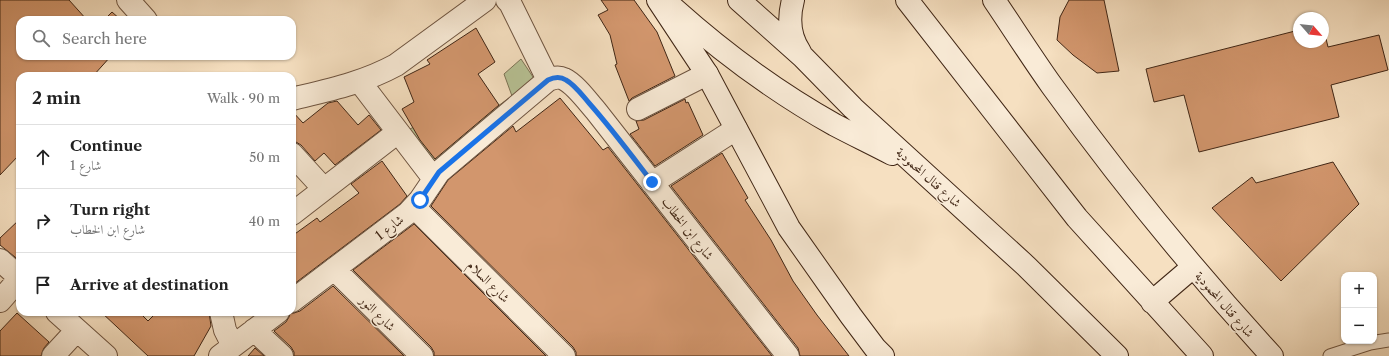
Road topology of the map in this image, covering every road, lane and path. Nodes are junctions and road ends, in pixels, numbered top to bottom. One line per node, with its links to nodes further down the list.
1 (128, 0): 10 (main road)
2 (485, 0): 14 (main road)
3 (507, 0): 13 (main road)
4 (658, 0): 12 (main road)
5 (663, 0): 20 (main road)
6 (739, 0): 11 (main road, شارع قنال المحمودية)
7 (793, 0): 11 (main road)
8 (907, 0): 33 (main road)
9 (994, 0): 27 (main road, شارع قنال المحمودية)
10 (142, 16)
11 (803, 57): 20 (main road, شارع قنال المحمودية)
12 (707, 74): 16 (main road); 17 (main road)
13 (548, 80): 21 (main road, شارع 1); 22 (main road, شارع ابن الخطاب)
14 (360, 82): 15 (main road); 18 (main road)
15 (296, 98)
16 (638, 109)
17 (736, 128): 22 (main road); 41 (main road)
18 (398, 132): 21 (main road); 23 (main road)
19 (296, 158): 23 (main road)
20 (920, 169): 48 (main road, شارع قنال المحمودية)
21 (434, 179): 24 (main road, شارع 1)
22 (652, 182): 47 (main road, شارع ابن الخطاب)
23 (324, 189): 25 (main road)
24 (414, 207): 28 (main road, شارع 1); 46 (main road, شارع السلام)
25 (296, 211)
26 (0, 260): 29 (main road)
27 (1193, 267): 33 (main road); 50 (main road, شارع قنال المحمودية)
28 (334, 269): 31 (main road, شارع 1); 45 (main road, شارع النور)
29 (16, 274)
30 (16, 283): 32 (main road)
31 (296, 298)
32 (0, 301)
33 (1152, 302): 49 (main road)
34 (61, 316): 37 (main road)
35 (222, 316): 40 (main road)
36 (273, 316): 38 (main road)
37 (77, 330): 42 (main road); 43 (main road)
38 (254, 330): 40 (main road); 44 (main road)
39 (1389, 340): 51 (lane)
40 (227, 351)
41 (874, 353)
42 (53, 356)
43 (106, 356)
44 (282, 356)
45 (422, 356)
46 (564, 356)
47 (788, 356)
48 (1117, 356)
49 (1202, 356)
50 (1272, 356)
51 (1330, 356)

